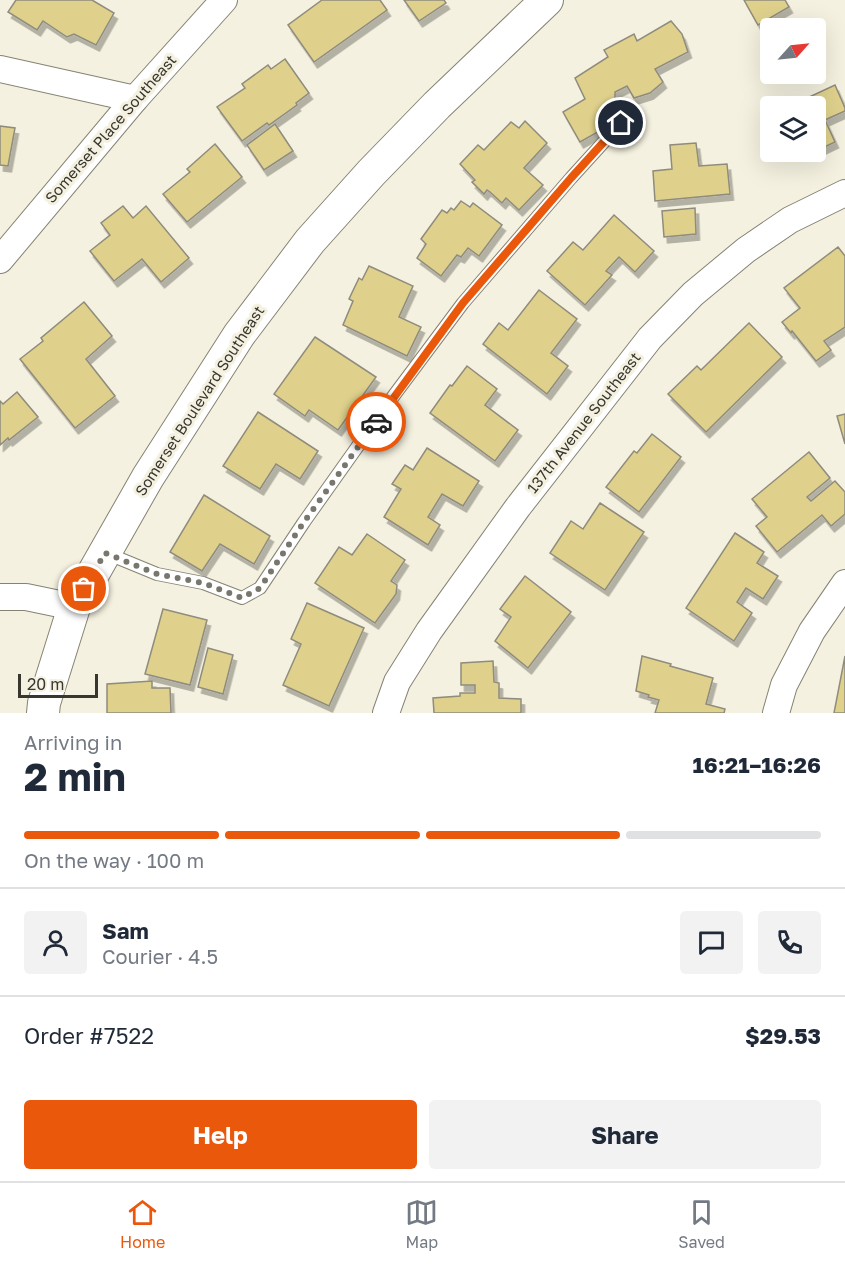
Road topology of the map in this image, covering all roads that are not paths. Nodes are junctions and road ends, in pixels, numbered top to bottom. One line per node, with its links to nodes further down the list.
1 (224, 0): 4 (street, Somerset Place Southeast)
2 (547, 0): 8 (street, Somerset Boulevard Southeast)
3 (0, 69): 4 (street)
4 (135, 99): 7 (street, Somerset Place Southeast)
5 (621, 123): 8 (lane)
6 (845, 193): 13 (street, 137th Avenue Southeast)
7 (0, 260)
8 (105, 553): 11 (street, Somerset Boulevard Southeast)
9 (845, 583): 14 (street)
10 (0, 597): 11 (street)
11 (74, 607): 12 (street, Somerset Boulevard Southeast)
12 (43, 713)
13 (386, 713)
14 (776, 713)

